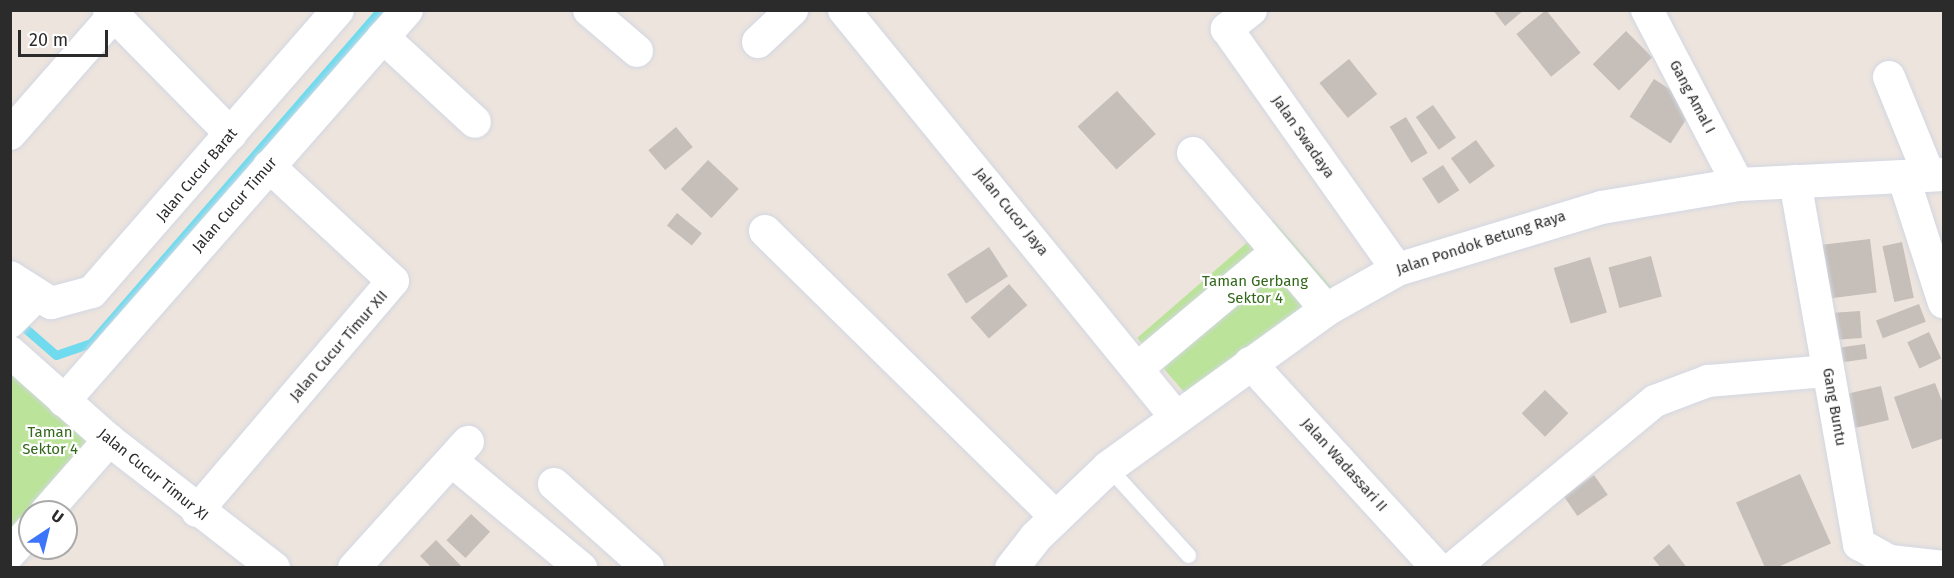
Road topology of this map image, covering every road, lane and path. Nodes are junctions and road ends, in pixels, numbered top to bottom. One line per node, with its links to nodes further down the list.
1 (338, 10): 15 (street, Jalan Cucur Barat)
2 (407, 10): 9 (street, Jalan Cucur Timur)
3 (590, 10): 11 (street)
4 (792, 10): 10 (street)
5 (844, 10): 30 (street, Jalan Cucor Jaya)
6 (1647, 10): 20 (street, Gang Amal I)
7 (112, 13): 14 (street); 15 (street)
8 (1229, 17): 23 (street, Jalan Swadaya)
9 (383, 37): 13 (street); 17 (street, Jalan Cucur Timur)
10 (758, 42)
11 (637, 51)
12 (1889, 77): 18 (street)
13 (475, 122)
14 (10, 134)
15 (231, 134): 26 (street, Jalan Cucur Barat)
16 (1193, 153): 22 (street)
17 (270, 166): 32 (street, Jalan Cucur Timur); 38 (street, Jalan Cucur Timur XII)
18 (1925, 175): 19 (main road, Jalan Pondok Betung Raya); 25 (street)
19 (1795, 181): 20 (main road, Jalan Pondok Betung Raya); 31 (street, Gang Buntu)
20 (1738, 184): 23 (main road, Jalan Pondok Betung Raya)
21 (765, 231): 39 (street)
22 (1276, 252): 27 (street); 30 (street)
23 (1397, 269): 27 (main road, Jalan Pondok Betung Raya)
24 (10, 277): 26 (street)
25 (1944, 303)
26 (25, 307)
27 (1326, 309): 29 (main road, Jalan Pondok Betung Raya)
28 (10, 352): 32 (street, Jalan Cucur Timur XI)
29 (1250, 363): 33 (main road, Jalan Pondok Betung Raya); 46 (street, Jalan Wadassari II)
30 (1138, 368): 33 (street, Jalan Cucor Jaya)
31 (1828, 371): 47 (street); 48 (street, Gang Buntu)
32 (64, 400): 34 (street, Jalan Cucur Timur XI)
33 (1175, 416): 35 (main road, Jalan Pondok Betung Raya)
34 (109, 440): 37 (street); 38 (street, Jalan Cucur Timur XI)
35 (1108, 467): 39 (main road, Jalan Pondok Betung Raya); 40 (lane)
36 (554, 484): 44 (street)
37 (56, 500)
38 (197, 511): 41 (street, Jalan Cucur Timur XI)
39 (1055, 516): 45 (main road, Jalan Pondok Betung Raya)
40 (1188, 555)
41 (274, 567)
42 (354, 567): 43 (street)
43 (581, 567)
44 (648, 567)
45 (1011, 567)
46 (1437, 567)
47 (1453, 567)
48 (1944, 567)

